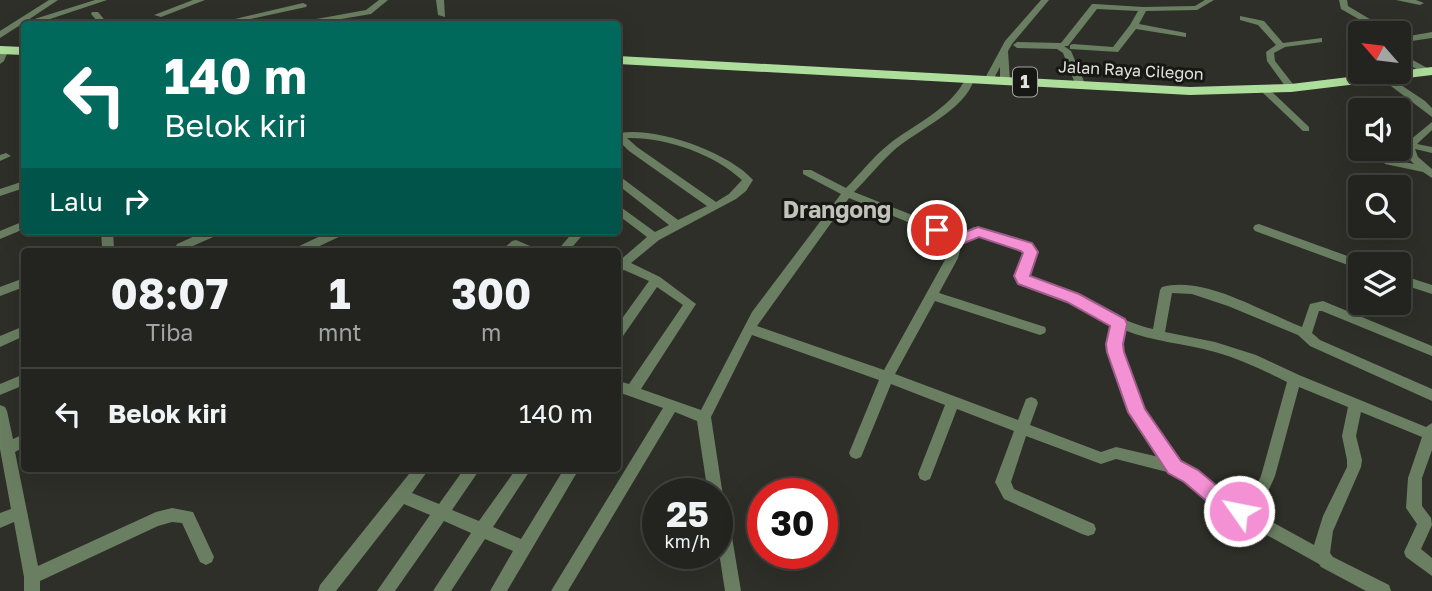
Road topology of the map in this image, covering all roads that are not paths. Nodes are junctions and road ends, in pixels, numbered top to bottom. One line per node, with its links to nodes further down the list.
1 (54, 0): 21 (street)
2 (103, 0): 22 (street)
3 (201, 0): 17 (street)
4 (384, 0): 19 (street)
5 (440, 0): 18 (street)
6 (1045, 0): 39 (street)
7 (1158, 0): 14 (street)
8 (1210, 0): 14 (street)
9 (1343, 0): 27 (street)
10 (1400, 0): 11 (street)
11 (1419, 2): 15 (street)
12 (1096, 3): 14 (street); 38 (street)
13 (303, 5): 24 (street)
14 (1146, 9): 29 (street)
15 (1430, 12)
16 (95, 14): 23 (street)
17 (158, 15)
18 (442, 15)
19 (338, 18): 25 (street); 26 (street)
20 (1243, 18): 37 (street)
21 (22, 21)
22 (38, 21)
23 (101, 21)
24 (231, 21)
25 (319, 21)
26 (326, 21)
27 (1368, 21)
28 (21, 22): 33 (street)
29 (1134, 26): 31 (street); 38 (street)
30 (21, 27): 33 (street)
31 (1183, 35)
32 (1432, 35): 34 (street)
33 (0, 36)
34 (1411, 37)
35 (1319, 40): 37 (street)
36 (1017, 45): 38 (street)
37 (1280, 46): 52 (street)
38 (1066, 47): 51 (street)
39 (1004, 50): 47 (street); 48 (street)
40 (21, 51): 41 (highway)
41 (1, 54)
42 (621, 60): 46 (highway, Jalan Raya Cilegon / 1)
43 (1411, 62): 44 (street)
44 (1429, 71): 45 (highway, Jalan Raya Cilegon / 1)
45 (1411, 74)
46 (968, 79): 47 (highway, Jalan Raya Cilegon / 1); 71 (street)
47 (989, 80): 48 (highway, Jalan Raya Cilegon / 1)
48 (1005, 81): 51 (highway, Jalan Raya Cilegon / 1)
49 (1348, 82): 52 (highway, Jalan Raya Cilegon / 1)
50 (1395, 84): 54 (street)
51 (1081, 86): 53 (highway, Jalan Raya Cilegon / 1)
52 (1291, 88): 53 (highway, Jalan Raya Cilegon / 1)
53 (1265, 90): 56 (street)
54 (1432, 114)
55 (1432, 125): 58 (street)
56 (1306, 129)
57 (621, 137): 72 (street)
58 (1420, 137): 60 (street); 61 (street)
59 (621, 139): 72 (street)
60 (1432, 139)
61 (1411, 144)
62 (1411, 145): 63 (street)
63 (1432, 150)
64 (1411, 152): 67 (street)
65 (1390, 162): 67 (street)
66 (807, 172): 71 (street)
67 (1429, 172)
68 (621, 182): 75 (street)
69 (21, 185): 70 (street)
70 (0, 193)
71 (847, 194): 81 (street); 93 (street)
72 (715, 206): 75 (street)
73 (621, 212): 80 (street)
74 (21, 226): 77 (street)
75 (678, 226): 80 (street)
76 (1259, 228): 84 (street)
77 (0, 235)
78 (207, 235): 82 (street)
79 (333, 235): 83 (street)
80 (654, 237): 85 (street)
81 (957, 241): 91 (street); 92 (street)
82 (181, 248)
83 (305, 248)
84 (1348, 261)
85 (621, 266): 86 (street)
86 (656, 280): 94 (street); 105 (street)
87 (21, 283): 90 (street)
88 (1411, 283): 89 (street)
89 (1432, 290)
90 (0, 292)
91 (931, 295): 95 (street); 101 (street)
92 (1119, 324): 98 (street); 117 (street)
93 (748, 328): 101 (street); 112 (street)
94 (621, 329)
95 (1040, 330)
96 (21, 332): 99 (street)
97 (1303, 332): 98 (street); 100 (street); 106 (street)
98 (1158, 336): 102 (street)
99 (0, 342)
100 (1432, 351)
101 (887, 377): 107 (street); 116 (street)
102 (1294, 379): 109 (street); 127 (street)
103 (21, 380): 104 (street)
104 (0, 390)
105 (623, 390): 110 (street)
106 (1432, 395)
107 (953, 402): 113 (street); 122 (street)
108 (1031, 403): 113 (street)
109 (1356, 403): 114 (street); 133 (street)
110 (672, 405): 112 (street); 141 (street)
111 (0, 411): 115 (street)
112 (704, 417): 123 (street)
113 (1022, 430): 117 (street); 130 (street)
114 (1431, 431): 134 (street)
115 (5, 442): 125 (street)
116 (856, 453)
117 (1174, 467): 127 (street)
118 (420, 472): 124 (street)
119 (471, 472): 126 (street)
120 (522, 472): 129 (street)
121 (570, 472): 131 (street)
122 (925, 474)
123 (714, 478)
124 (402, 496): 126 (street); 137 (street)
125 (20, 512): 128 (street); 136 (street)
126 (443, 512): 129 (street); 138 (street)
127 (1249, 516): 133 (street)
128 (0, 521)
129 (483, 529): 131 (street); 139 (street)
130 (1088, 529)
131 (524, 548): 140 (street)
132 (206, 557): 136 (street)
133 (1321, 557): 143 (street)
134 (1432, 568)
135 (729, 569): 142 (street)
136 (32, 584)
137 (326, 591)
138 (385, 591)
139 (441, 591)
140 (498, 591)
141 (559, 591)
142 (733, 591)
143 (1383, 591)

